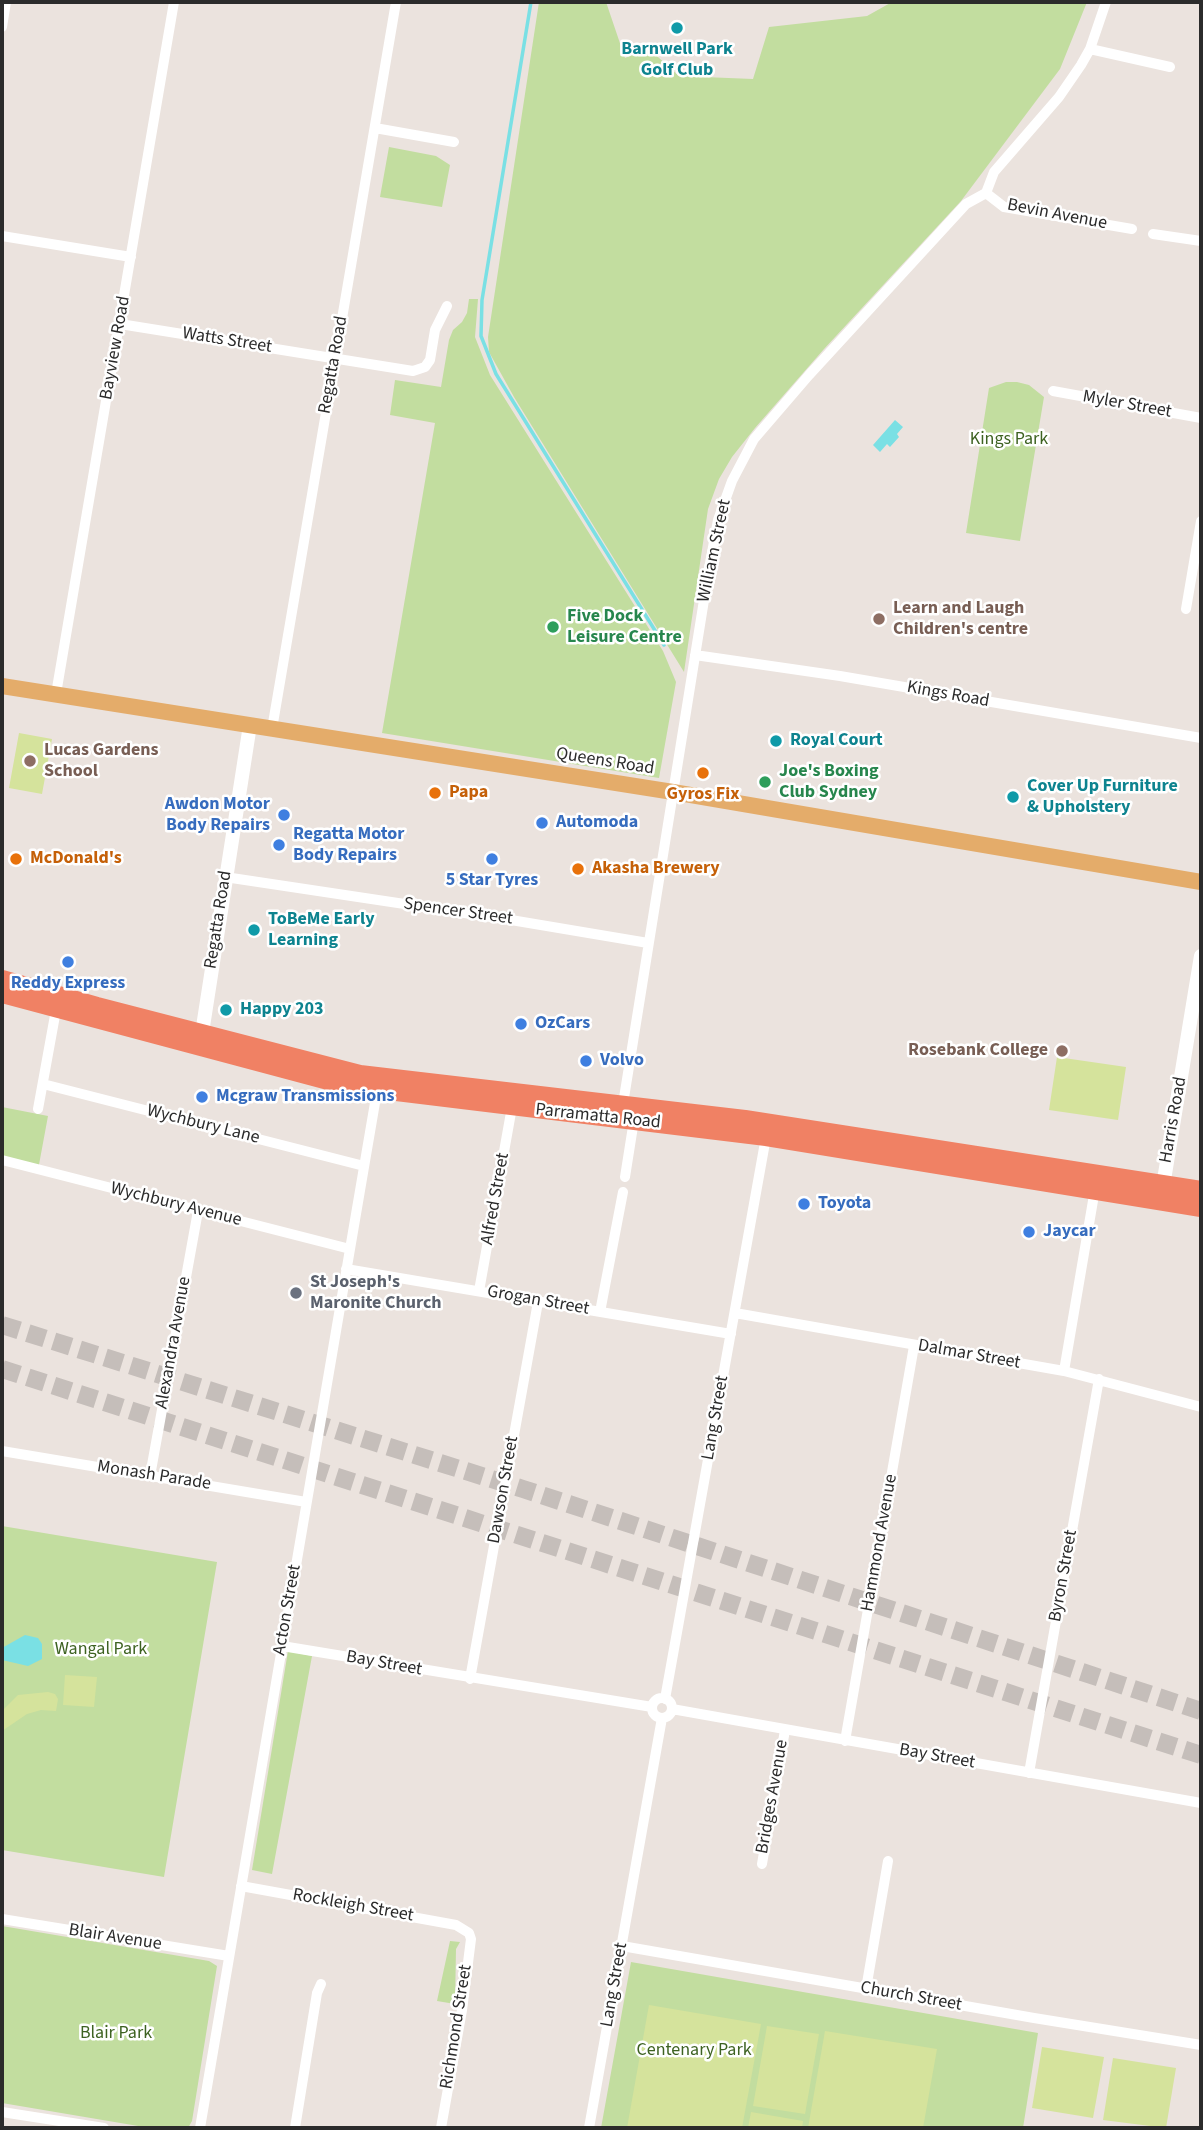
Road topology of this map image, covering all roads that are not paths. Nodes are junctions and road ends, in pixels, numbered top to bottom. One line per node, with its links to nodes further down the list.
1 (6, 2): 5 (street)
2 (174, 2): 15 (street, Bayview Road)
3 (396, 2): 8 (street, Regatta Road)
4 (1107, 2): 6 (street, William Street)
5 (2, 27)
6 (1090, 49): 7 (street); 10 (street, William Street)
7 (1170, 67)
8 (375, 128): 9 (street); 18 (street, Regatta Road)
9 (454, 142)
10 (986, 193): 11 (street, Bevin Avenue); 23 (street, William Street)
11 (1132, 229)
12 (1153, 234): 14 (street)
13 (2, 236): 15 (street)
14 (1201, 242)
15 (131, 257): 17 (street, Bayview Road)
16 (447, 306): 18 (street, Watts Street)
17 (120, 324): 18 (street, Watts Street); 25 (street, Bayview Road)
18 (335, 358): 27 (street, Regatta Road)
19 (1054, 391): 20 (street, Myler Street)
20 (1201, 418)
21 (1201, 521): 22 (street)
22 (1186, 608)
23 (695, 655): 28 (street, Kings Road); 29 (street, William Street)
24 (2, 685): 25 (main road, Queens Road)
25 (56, 694): 26 (main road, Queens Road)
26 (250, 725): 27 (main road, Queens Road); 30 (street, Regatta Road)
27 (272, 729): 29 (main road, Queens Road)
28 (1201, 738)
29 (673, 792): 31 (main road, Queens Road); 32 (street, William Street)
30 (225, 877): 32 (street, Spencer Street); 37 (street, Regatta Road)
31 (1201, 882)
32 (648, 943): 40 (street, William Street)
33 (1201, 956): 51 (street, Harris Road)
34 (2, 979): 37 (highway, Parramatta Road)
35 (2, 994): 36 (highway, Parramatta Road)
36 (57, 1010): 38 (street); 39 (highway, Parramatta Road)
37 (202, 1033): 40 (highway, Parramatta Road)
38 (43, 1084): 42 (street); 46 (street, Wychbury Lane)
39 (377, 1091): 41 (highway, Parramatta Road); 46 (street, Acton Street)
40 (623, 1104): 51 (highway, Parramatta Road)
41 (512, 1107): 43 (highway, Parramatta Road); 56 (street, Alfred Street)
42 (38, 1109)
43 (634, 1120): 44 (highway, Parramatta Road); 47 (street)
44 (766, 1137): 48 (highway, Parramatta Road); 59 (street, Lang Street)
45 (2, 1160): 53 (street, Wychbury Avenue)
46 (364, 1167): 54 (street, Acton Street)
47 (625, 1177)
48 (1096, 1189): 51 (highway, Parramatta Road); 62 (street)
49 (1201, 1190): 51 (highway, Parramatta Road)
50 (622, 1192): 58 (street)
51 (1162, 1192): 52 (highway, Parramatta Road)
52 (1201, 1208)
53 (198, 1210): 54 (street, Wychbury Avenue); 66 (street, Alexandra Avenue)
54 (350, 1249): 55 (street, Acton Street)
55 (346, 1269): 56 (street, Grogan Street); 67 (street, Acton Street)
56 (480, 1292): 57 (street, Grogan Street)
57 (538, 1301): 58 (street, Grogan Street); 69 (street, Dawson Street)
58 (600, 1312): 60 (street, Grogan Street)
59 (735, 1313): 60 (street, Lang Street); 61 (street, Dalmar Street)
60 (731, 1334): 70 (street, Lang Street)
61 (914, 1346): 62 (street, Dalmar Street); 75 (street, Hammond Avenue)
62 (1064, 1371): 63 (street, Dalmar Street)
63 (1099, 1379): 64 (street, Dalmar Street); 76 (street, Byron Street)
64 (1201, 1407)
65 (2, 1451): 66 (street, Monash Parade)
66 (150, 1476): 67 (street, Monash Parade)
67 (306, 1502): 68 (street, Acton Street)
68 (282, 1646): 69 (street, Bay Street); 80 (street, Acton Street)
69 (470, 1679): 71 (street, Bay Street)
70 (666, 1699): 71 (street); 72 (street)
71 (652, 1707): 73 (street)
72 (672, 1709): 73 (street); 74 (street, Bay Street)
73 (662, 1718): 83 (street, Lang Street)
74 (785, 1730): 75 (street, Bay Street); 79 (street, Bridges Avenue)
75 (845, 1741): 76 (street, Bay Street)
76 (1029, 1773): 77 (street, Bay Street)
77 (1201, 1803)
78 (888, 1861): 86 (street)
79 (762, 1864)
80 (241, 1886): 82 (street, Rockleigh Street); 84 (street, Acton Street)
81 (2, 1919): 84 (street, Blair Avenue)
82 (464, 1928): 92 (street, Richmond Street)
83 (622, 1946): 86 (street, Church Street); 93 (street, Lang Street)
84 (229, 1956): 90 (street, Acton Street)
85 (321, 1984): 91 (street)
86 (866, 1989): 87 (street, Church Street)
87 (1201, 2045)
88 (2, 2112): 89 (street)
89 (104, 2128)
90 (200, 2128)
91 (295, 2128)
92 (441, 2128)
93 (589, 2128)

